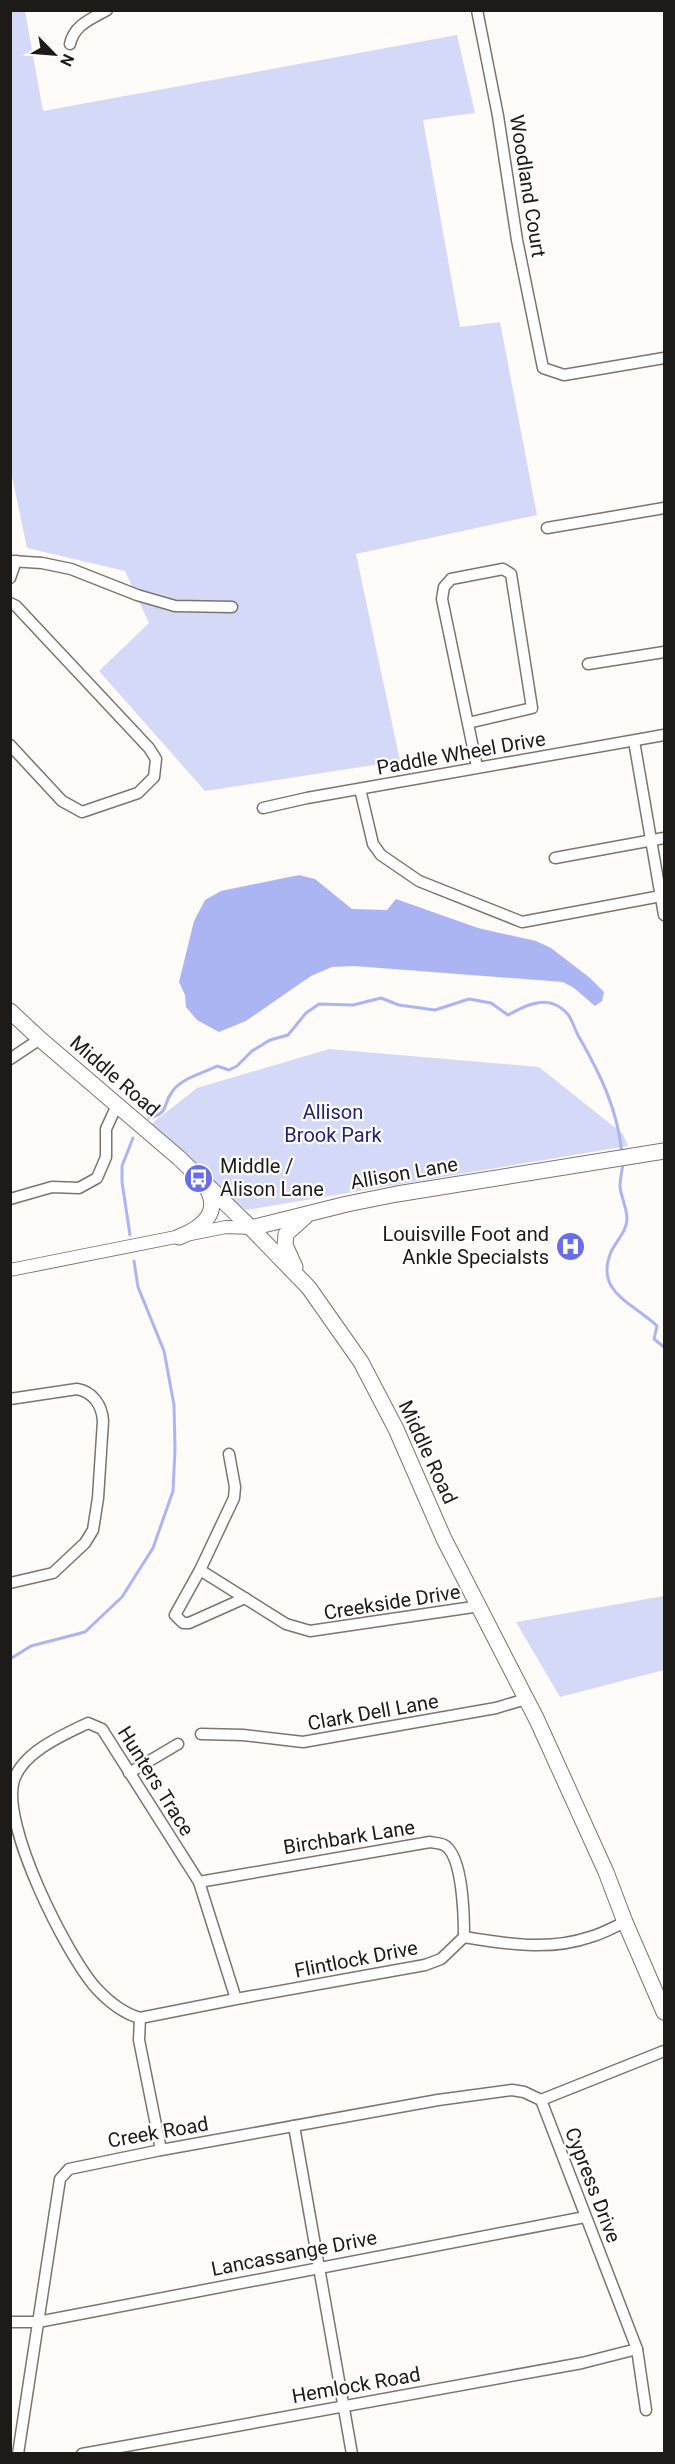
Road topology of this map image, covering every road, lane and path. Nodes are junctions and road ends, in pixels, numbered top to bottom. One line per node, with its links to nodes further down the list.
1 (107, 10): 3 (street)
2 (477, 10): 4 (street, Woodland Court)
3 (70, 44)
4 (664, 358)
5 (664, 508): 6 (street)
6 (546, 528)
7 (13, 561): 8 (street); 10 (street)
8 (10, 578)
9 (10, 603): 16 (street)
10 (232, 608)
11 (664, 652): 12 (street)
12 (588, 664)
13 (468, 723): 13 (street); 17 (street)
14 (664, 735): 15 (street, Paddle Wheel Drive)
15 (634, 741): 17 (street, Paddle Wheel Drive); 21 (street)
16 (10, 745)
17 (477, 767): 18 (street, Paddle Wheel Drive)
18 (360, 789): 19 (street, Paddle Wheel Drive); 23 (street)
19 (263, 808)
20 (664, 838): 21 (street)
21 (652, 841): 22 (street); 23 (street)
22 (555, 858)
23 (661, 896): 24 (street)
24 (664, 915)
25 (10, 1011): 26 (main road, Middle Road)
26 (40, 1039): 27 (street); 28 (main road, Middle Road)
27 (10, 1059)
28 (117, 1106): 30 (main road, Middle Road); 31 (street)
29 (664, 1150): 32 (main road, Allison Lane)
30 (202, 1180): 33 (main road, Middle Road); 34 (main road)
31 (10, 1199)
32 (307, 1215): 33 (main road, Allison Lane); 36 (main road)
33 (251, 1228): 34 (street, Allison Lane); 36 (main road, Middle Road)
34 (179, 1237): 35 (street, Allison Lane)
35 (10, 1270)
36 (300, 1278): 42 (main road, Middle Road)
37 (11, 1398): 40 (street)
38 (229, 1454): 39 (street)
39 (200, 1570): 41 (street, Creekside Drive); 41 (street)
40 (10, 1583)
41 (245, 1598): 42 (street, Creekside Drive)
42 (480, 1606): 43 (main road, Middle Road)
43 (526, 1699): 44 (street, Clark Dell Lane); 48 (main road, Middle Road)
44 (201, 1734)
45 (178, 1744): 46 (street)
46 (129, 1773): 47 (street, Hunters Trace); 52 (street, Hunters Trace)
47 (199, 1882): 49 (street, Birchbark Lane); 50 (street, Hunters Trace)
48 (625, 1922): 49 (street); 51 (main road, Middle Road)
49 (464, 1937): 50 (street, Flintlock Drive)
50 (236, 1999): 52 (street, Flintlock Drive)
51 (664, 2012)
52 (140, 2018): 56 (street)
53 (664, 2051): 54 (street)
54 (541, 2100): 55 (street, Creek Road); 57 (street, Cypress Drive)
55 (294, 2126): 56 (street, Creek Road); 58 (street)
56 (161, 2150): 60 (street, Creek Road)
57 (585, 2217): 58 (street, Lancassange Drive); 61 (street, Cypress Drive)
58 (319, 2267): 60 (street, Lancassange Drive); 62 (street)
59 (10, 2322): 60 (street, Lancassange Drive)
60 (38, 2322): 64 (street, Creek Road)
61 (637, 2349): 62 (street, Hemlock Road); 63 (street, Cypress Drive)
62 (344, 2406): 65 (street, Hemlock Road); 66 (street)
63 (646, 2410)
64 (18, 2454)
65 (82, 2454)
66 (352, 2454)

